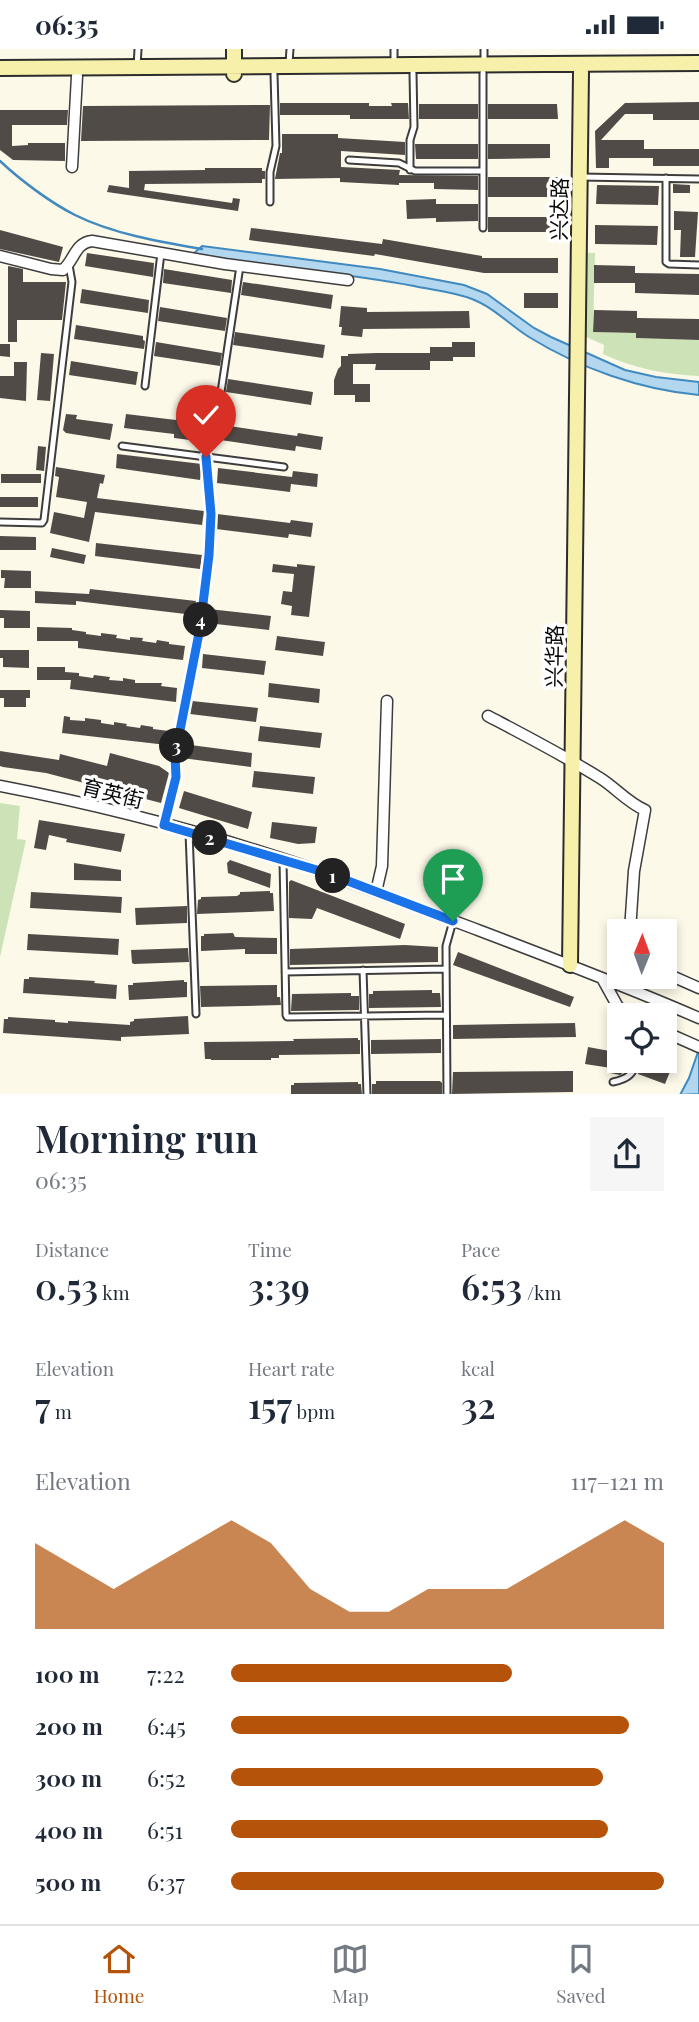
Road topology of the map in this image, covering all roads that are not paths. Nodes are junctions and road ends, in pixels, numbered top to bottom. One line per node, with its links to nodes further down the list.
1 (138, 49): 9 (lane)
2 (234, 49): 11 (street)
3 (290, 49): 8 (lane)
4 (394, 49): 7 (lane)
5 (484, 62): 6 (street); 7 (street); 12 (street); 14 (street); 21 (lane)
6 (699, 63)
7 (394, 65): 8 (street)
8 (289, 66): 11 (street)
9 (137, 67): 10 (street); 11 (street)
10 (0, 68)
11 (234, 70): 15 (street); 17 (street)
12 (581, 72): 13 (street); 22 (street, 兴达路)
13 (699, 72)
14 (413, 73): 15 (street); 20 (lane)
15 (274, 74): 25 (lane)
16 (0, 76): 17 (street)
17 (77, 76): 19 (street)
18 (349, 160): 20 (lane)
19 (72, 167)
20 (410, 170): 21 (lane)
21 (483, 171): 26 (lane)
22 (577, 177): 23 (lane); 33 (street, 兴达路)
23 (666, 178): 24 (lane); 30 (lane)
24 (699, 179)
25 (270, 202)
26 (483, 228)
27 (161, 253): 29 (street); 31 (street); 34 (lane)
28 (0, 256): 29 (street)
29 (69, 265): 39 (lane)
30 (699, 265)
31 (240, 266): 32 (street); 35 (lane)
32 (348, 280)
33 (578, 347): 42 (street, 兴华路)
34 (145, 386)
35 (221, 392)
36 (122, 446): 37 (lane)
37 (206, 457): 38 (lane); 44 (lane)
38 (284, 467)
39 (0, 522)
40 (387, 701): 47 (street)
41 (488, 716): 42 (street)
42 (573, 761): 48 (street); 50 (street, 兴华路)
43 (0, 786): 44 (street, 育英街)
44 (164, 825): 45 (street, 育英街)
45 (189, 832): 46 (street, 育英街); 60 (lane)
46 (283, 860): 47 (street, 育英街); 53 (lane)
47 (376, 892): 49 (street, 育英街)
48 (631, 919)
49 (453, 921): 50 (street, 育英街); 51 (lane)
50 (570, 965): 54 (street, 育英街)
51 (446, 969): 52 (lane); 61 (lane)
52 (363, 971): 53 (lane); 62 (lane)
53 (285, 972): 62 (lane)
54 (602, 978): 56 (street, 育英街); 59 (street)
55 (677, 978): 57 (street)
56 (607, 980)
57 (699, 988)
58 (630, 989): 63 (street, 育英街)
59 (616, 1003)
60 (196, 1014)
61 (446, 1015): 62 (lane); 69 (lane)
62 (365, 1017): 68 (lane)
63 (697, 1017)
64 (677, 1038): 65 (street)
65 (695, 1045)
66 (633, 1073): 67 (lane)
67 (613, 1082)
68 (367, 1094)
69 (446, 1094)

